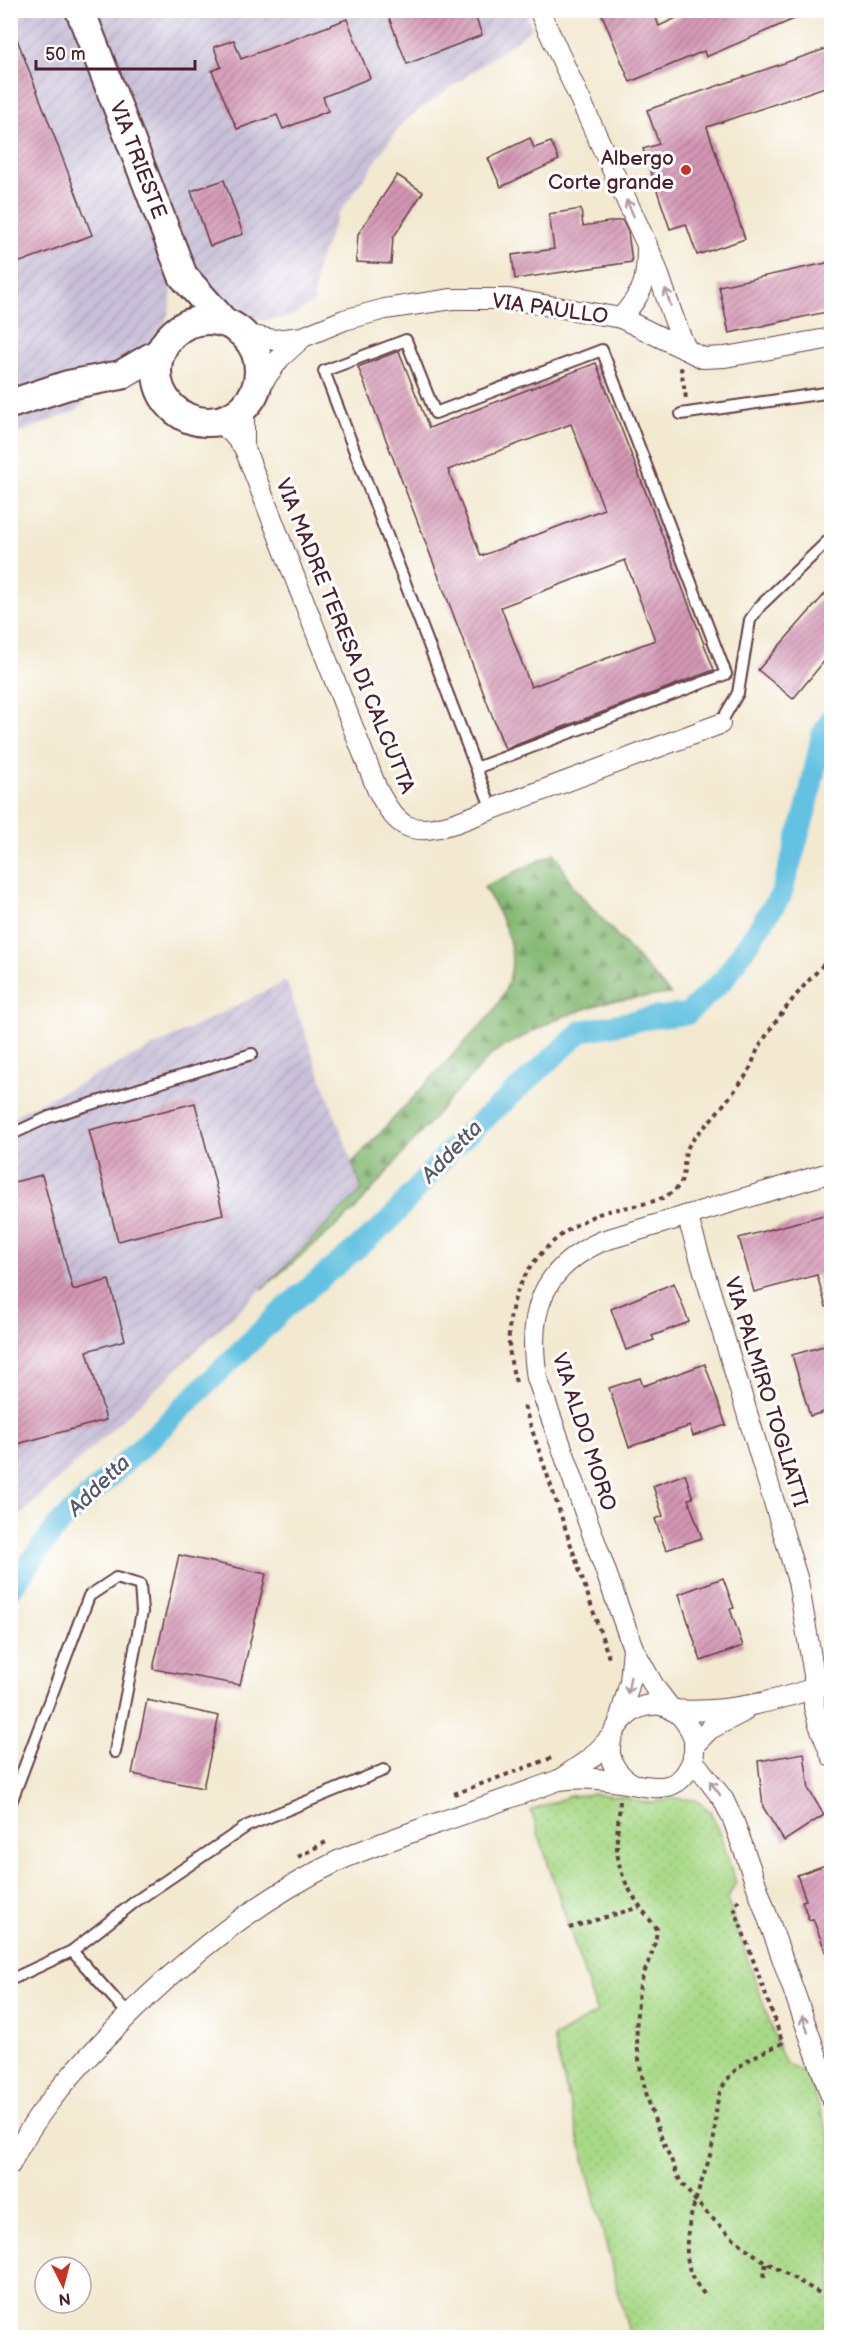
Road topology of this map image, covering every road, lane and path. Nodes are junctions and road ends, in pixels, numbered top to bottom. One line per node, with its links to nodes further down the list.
1 (80, 10): 4 (street, VIA TRIESTE)
2 (539, 10): 3 (street, one-way to 2)
3 (647, 245): 5 (street); 10 (street, one-way to 3)
4 (183, 276): 6 (street, VIA TRIESTE); 9 (street, VIA TRIESTE)
5 (621, 318): 7 (street, VIA PAULLO); 10 (street, VIA PAULLO)
6 (234, 328): 7 (street, VIA PAULLO); 9 (street, VIA PAULLO); 15 (street)
7 (303, 337): 15 (street, VIA PAULLO)
8 (831, 338): 10 (street, VIA PAULLO)
9 (166, 343): 12 (street, VIA PAULLO); 14 (street)
10 (687, 350)
11 (681, 369): 17 (path)
12 (103, 380): 14 (street, VIA PAULLO); 16 (street, VIA PAULLO)
13 (831, 392): 17 (lane)
14 (163, 396): 18 (street, VIA PAULLO)
15 (249, 400): 18 (street, VIA PAULLO); 19 (street, VIA MADRE TERESA DI CALCUTTA)
16 (10, 404)
17 (685, 414)
18 (216, 421): 19 (street, VIA MADRE TERESA DI CALCUTTA)
19 (244, 447): 23 (street, VIA MADRE TERESA DI CALCUTTA)
20 (831, 537): 21 (lane)
21 (720, 724): 23 (street, VIA MADRE TERESA DI CALCUTTA)
22 (476, 768): 22 (lane); 23 (lane)
23 (492, 809)
24 (831, 956): 29 (path)
25 (252, 1054): 26 (lane)
26 (10, 1135)
27 (831, 1172): 28 (street, VIA ALDO MORO)
28 (687, 1215): 31 (street, VIA ALDO MORO); 33 (street, VIA PALMIRO TOGLIATTI)
29 (519, 1393)
30 (522, 1403): 32 (path)
31 (633, 1648): 35 (street, VIA ALDO MORO); 36 (street, one-way to 36)
32 (613, 1668)
33 (822, 1685): 34 (street); 40 (street, VIA PALMIRO TOGLIATTI)
34 (754, 1706): 35 (street); 37 (street)
35 (672, 1710): 36 (street); 37 (street)
36 (616, 1728): 42 (street); 43 (street)
37 (694, 1750): 43 (street); 48 (street, one-way to 37)
38 (115, 1752): 45 (lane)
39 (560, 1755): 44 (path)
40 (831, 1757)
41 (384, 1770): 51 (lane)
42 (559, 1780): 43 (street); 53 (street)
43 (627, 1790): 49 (path)
44 (450, 1795)
45 (10, 1804)
46 (327, 1842): 47 (path)
47 (290, 1862)
48 (753, 1878): 54 (street, one-way to 48); 56 (path)
49 (640, 1907): 50 (path); 56 (path)
50 (569, 1928)
51 (72, 1951): 52 (lane); 53 (lane)
52 (10, 1980)
53 (128, 2014): 55 (street)
54 (831, 2100)
55 (10, 2165)
56 (696, 2201): 57 (path); 59 (path)
57 (766, 2262): 58 (path); 60 (path)
58 (764, 2277)
59 (704, 2294)
60 (831, 2302)

